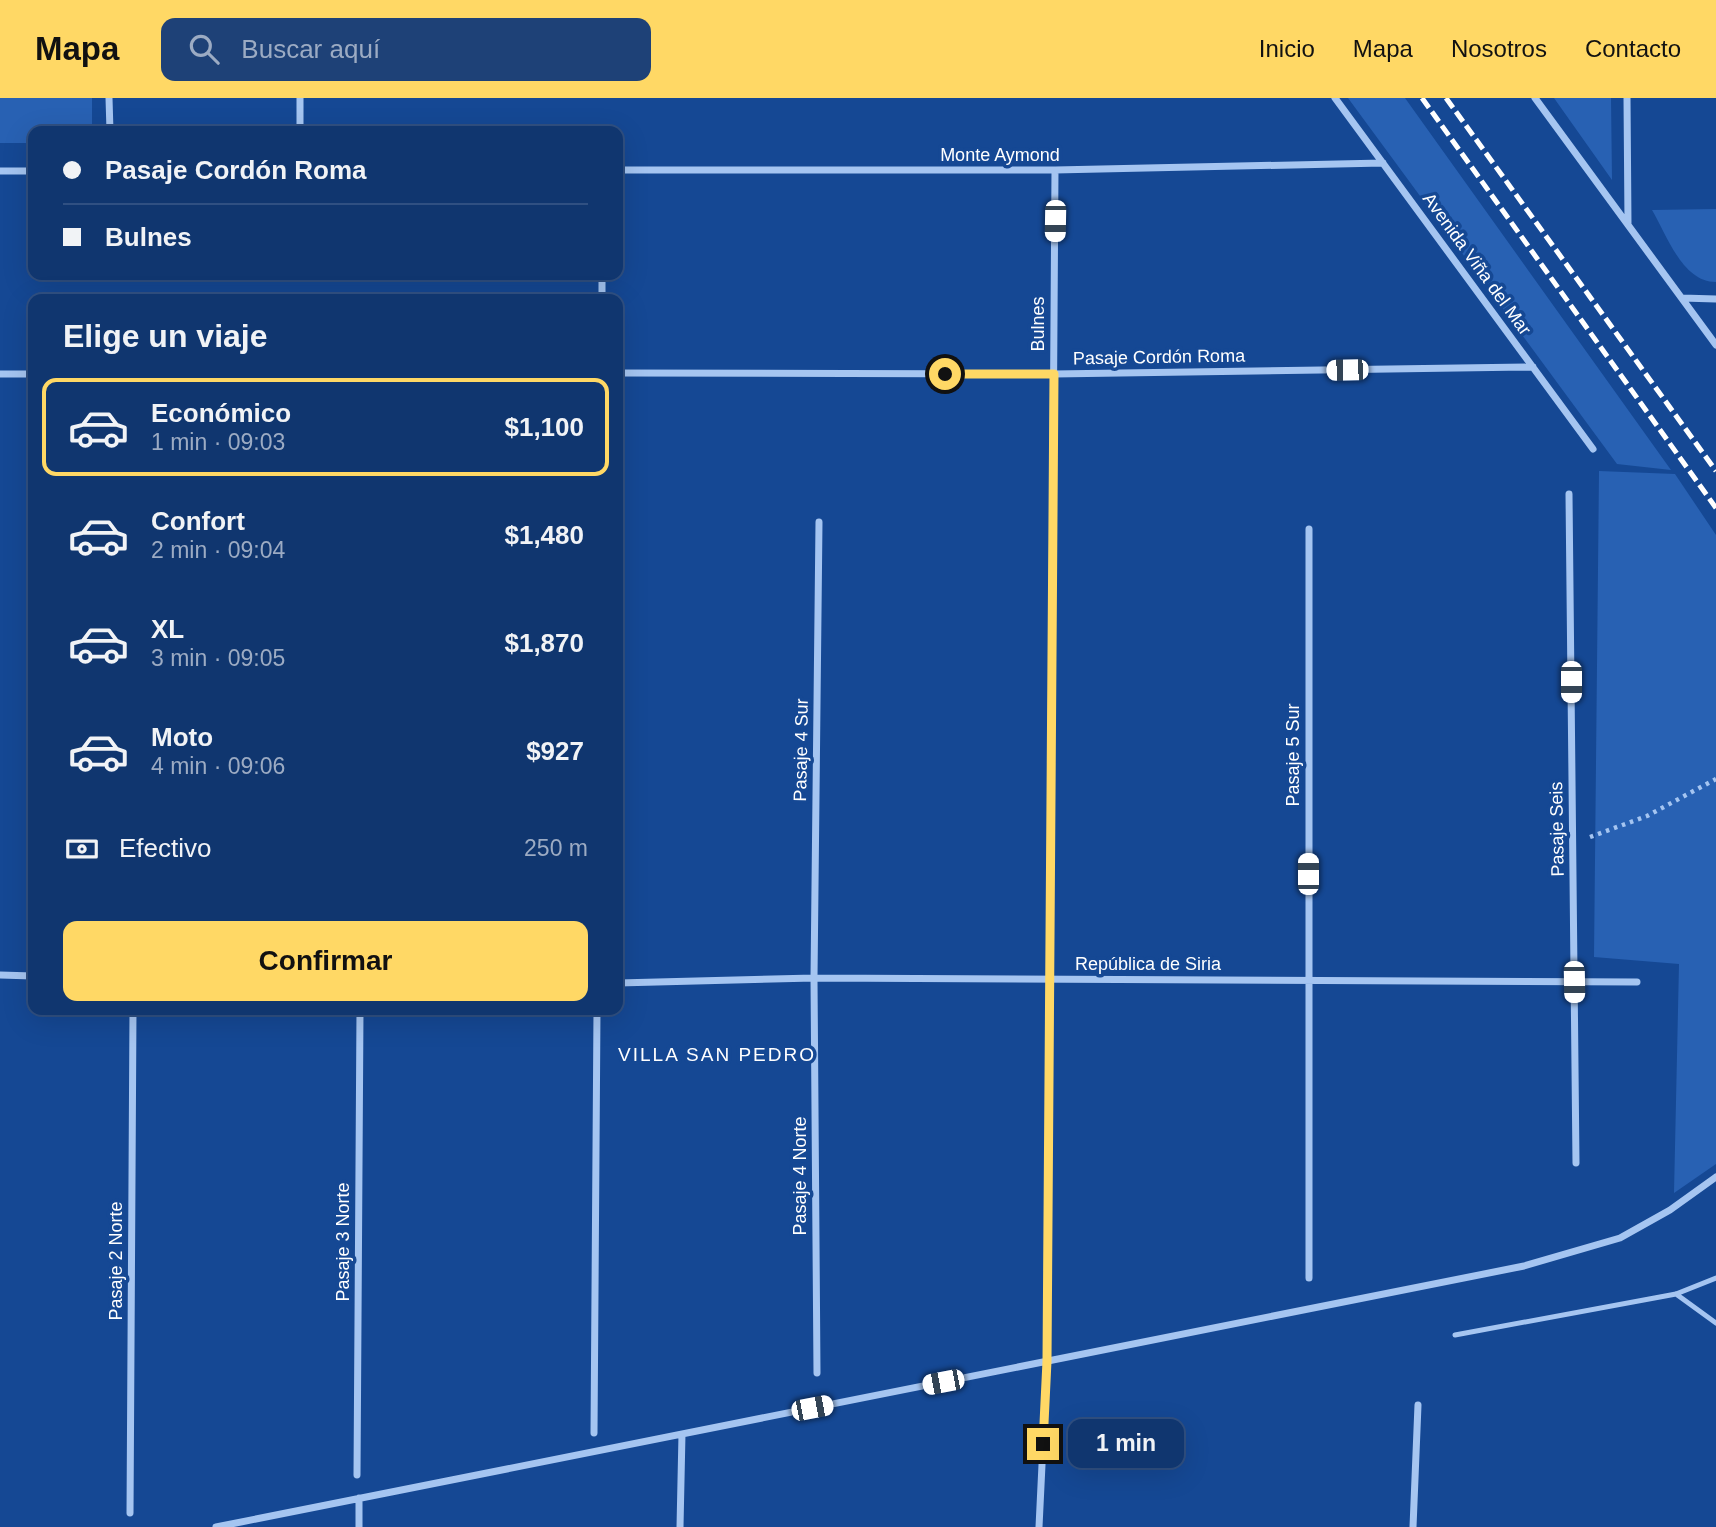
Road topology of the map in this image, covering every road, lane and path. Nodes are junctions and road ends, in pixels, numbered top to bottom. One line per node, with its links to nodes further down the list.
1 (109, 98): 6 (street)
2 (300, 98): 7 (street)
3 (1335, 98): 8 (street, Avenida Viña del Mar)
4 (1535, 98): 13 (street)
5 (1628, 98): 13 (street)
6 (110, 126)
7 (300, 126)
8 (1383, 163): 10 (street, Monte Aymond); 17 (street, Avenida Viña del Mar)
9 (623, 170): 10 (street, Monte Aymond)
10 (1055, 170): 21 (street, Bulnes)
11 (0, 171): 12 (street)
12 (28, 171)
13 (1629, 224): 14 (street)
14 (1682, 298): 15 (street); 16 (street)
15 (1716, 299)
16 (1716, 345)
17 (1533, 367): 21 (street, Pasaje Cordón Roma); 22 (street, Avenida Viña del Mar)
18 (623, 373): 21 (street, Pasaje Cordón Roma)
19 (0, 374): 20 (street)
20 (28, 374)
21 (1054, 374): 31 (street, Bulnes)
22 (1593, 449)
23 (1569, 494): 27 (street, Pasaje Seis)
24 (819, 522): 30 (street, Pasaje 4 Sur)
25 (1309, 529): 32 (street, Pasaje 5 Sur)
26 (1716, 779): 27 (path)
27 (1573, 843): 33 (street, Pasaje Seis)
28 (0, 975): 29 (street)
29 (28, 975)
30 (814, 978): 31 (street, República de Siria); 35 (street, República de Siria); 47 (street, Pasaje 4 Norte)
31 (1050, 980): 32 (street, República de Siria); 46 (street, Bulnes)
32 (1308, 981): 33 (street, República de Siria); 41 (street, Pasaje 5 Sur)
33 (1574, 982): 34 (street, República de Siria); 39 (street, Pasaje Seis)
34 (1637, 982)
35 (623, 983)
36 (133, 1015): 53 (street, Pasaje 2 Norte)
37 (360, 1015): 51 (street, Pasaje 3 Norte)
38 (597, 1015): 49 (street)
39 (1576, 1163)
40 (1716, 1177): 46 (street)
41 (1309, 1278)
42 (1716, 1278): 43 (lane)
43 (1676, 1294): 44 (lane); 45 (lane)
44 (1716, 1323)
45 (1455, 1335)
46 (1047, 1361): 50 (street); 57 (street, Bulnes)
47 (817, 1373)
48 (1418, 1405): 58 (street)
49 (594, 1433)
50 (682, 1434): 52 (street); 56 (street)
51 (357, 1475)
52 (359, 1499): 54 (street); 55 (street)
53 (130, 1513)
54 (216, 1527)
55 (359, 1527)
56 (680, 1527)
57 (1039, 1527)
58 (1413, 1527)

